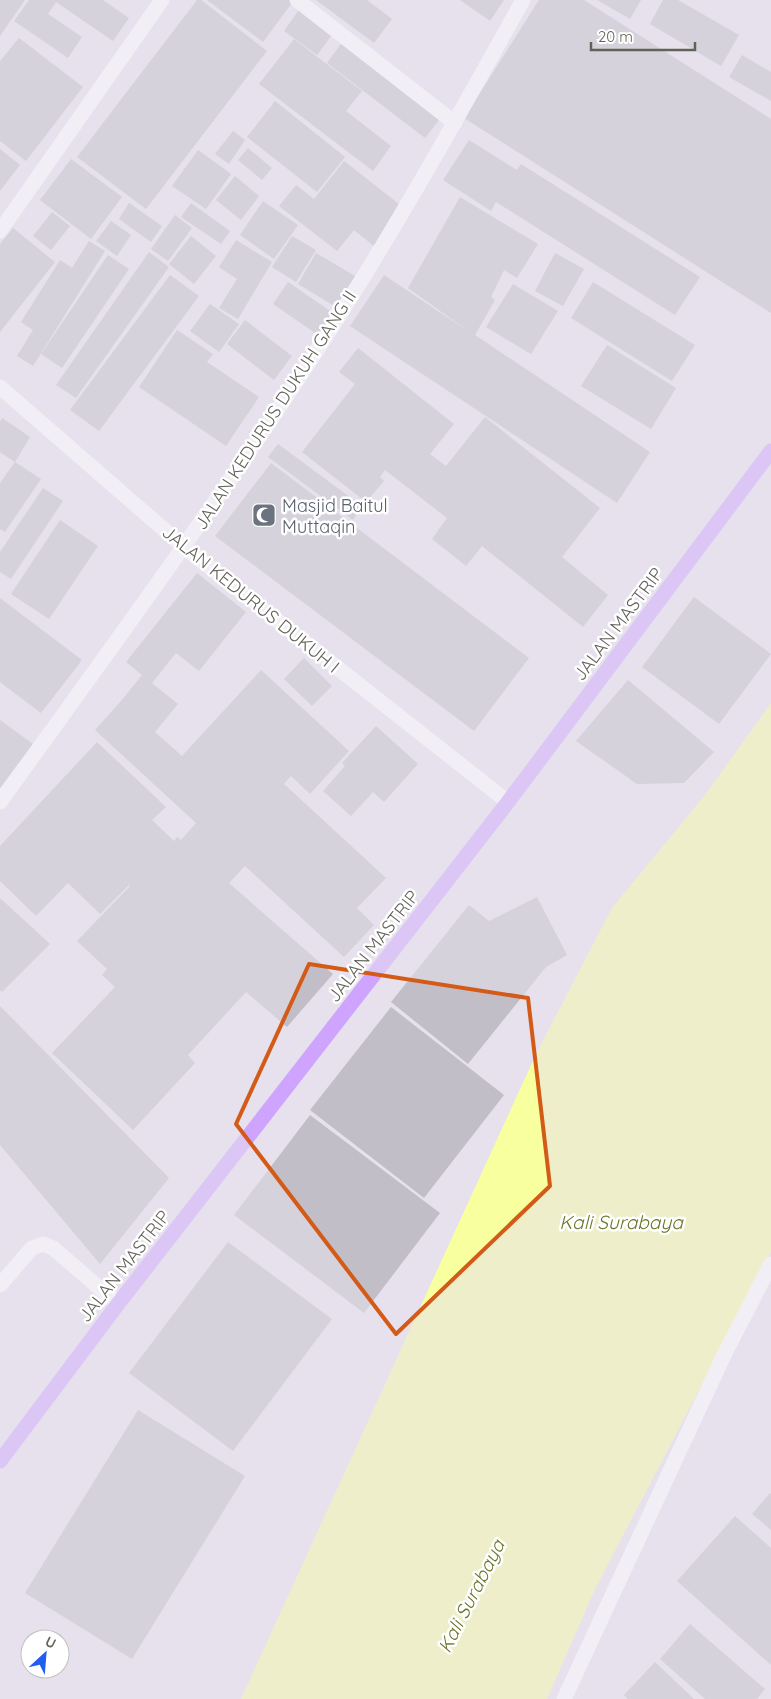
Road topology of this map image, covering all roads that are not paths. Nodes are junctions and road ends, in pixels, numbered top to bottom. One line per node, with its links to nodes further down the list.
1 (162, 0): 5 (street)
2 (297, 0): 4 (street)
3 (523, 0): 4 (street, JALAN KEDURUS DUKUH GANG II)
4 (455, 123): 8 (street, JALAN KEDURUS DUKUH GANG II)
5 (0, 231)
6 (0, 387): 8 (street, JALAN KEDURUS DUKUH I)
7 (771, 451): 10 (main road, JALAN MASTRIP)
8 (184, 547): 9 (street, JALAN KEDURUS DUKUH GANG II); 10 (street, JALAN KEDURUS DUKUH I)
9 (0, 802)
10 (508, 802): 13 (main road, JALAN MASTRIP)
11 (771, 1264): 15 (street)
12 (0, 1285): 13 (street)
13 (118, 1304): 14 (main road, JALAN MASTRIP)
14 (0, 1461)
15 (564, 1699)

